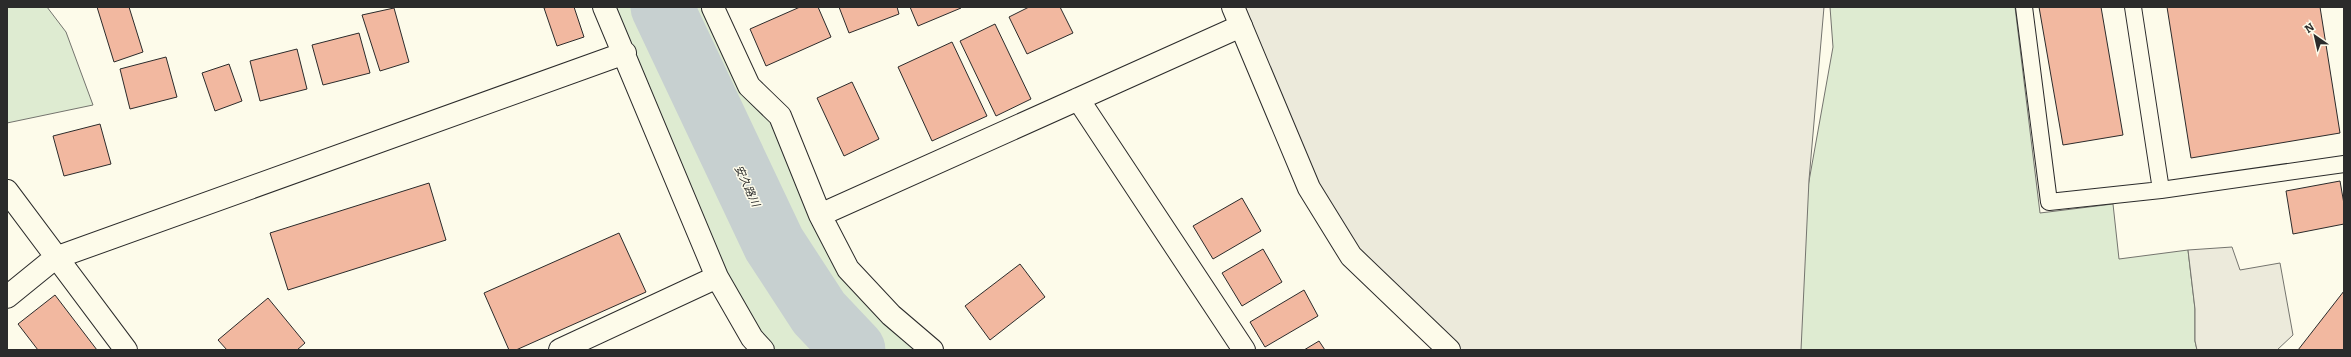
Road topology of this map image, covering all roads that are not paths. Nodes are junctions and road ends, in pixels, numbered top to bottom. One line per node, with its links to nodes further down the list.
1 (604, 7): 6 (street)
2 (713, 7): 11 (street)
3 (2024, 7): 9 (lane)
4 (2132, 7): 9 (lane)
5 (1237, 16): 7 (street); 20 (street)
6 (625, 53): 12 (street); 13 (street)
7 (1078, 99): 11 (street); 19 (street)
8 (2344, 164): 9 (lane)
9 (2160, 190)
10 (7, 191): 12 (street)
11 (820, 215): 18 (street)
12 (55, 258): 14 (street); 15 (street)
13 (717, 277): 16 (street); 17 (street)
14 (7, 297)
15 (126, 350)
16 (560, 350)
17 (763, 350)
18 (932, 350)
19 (1244, 350)
20 (1449, 350)

